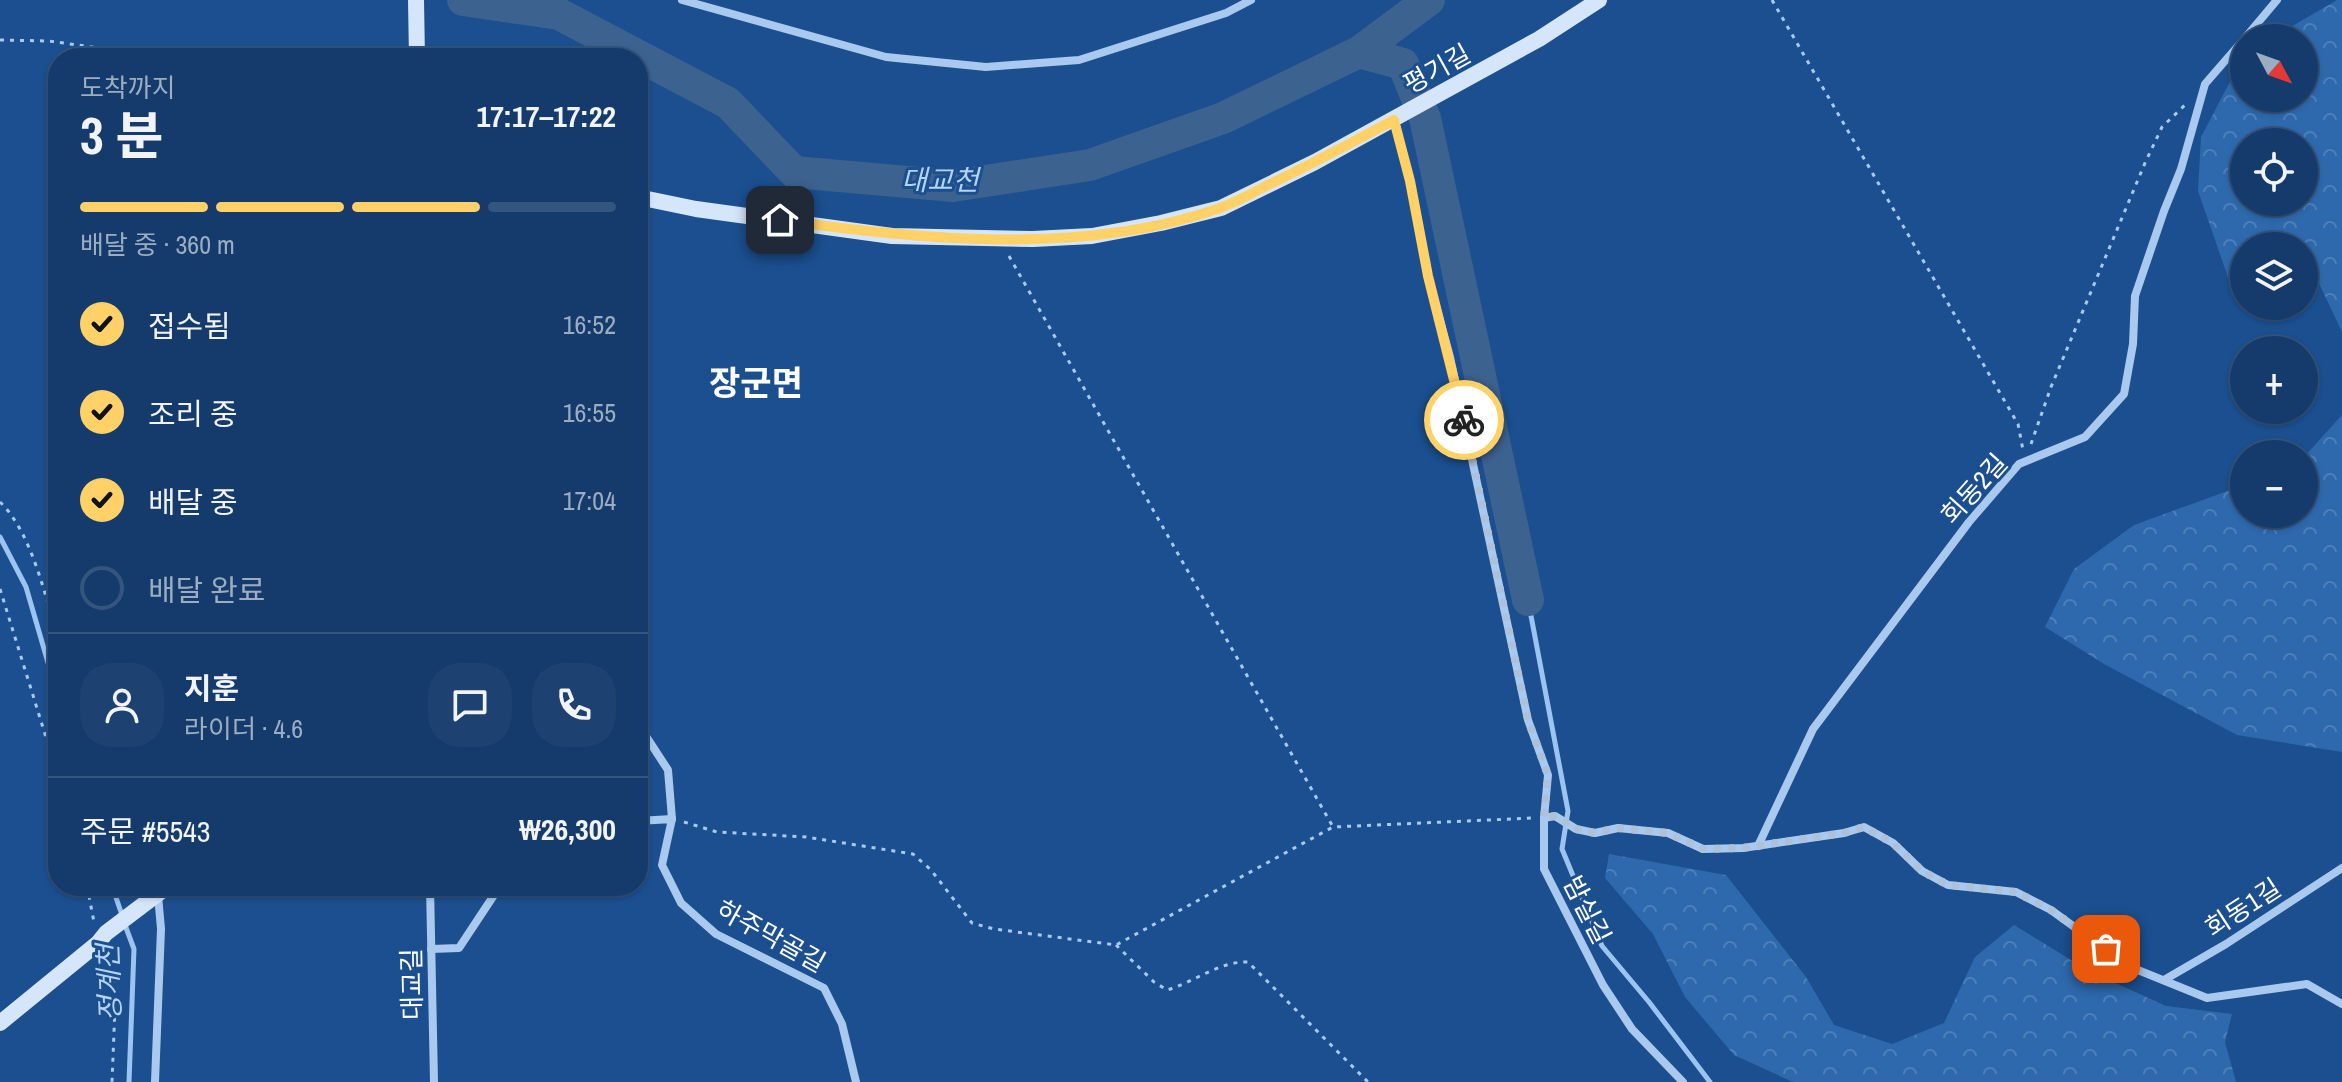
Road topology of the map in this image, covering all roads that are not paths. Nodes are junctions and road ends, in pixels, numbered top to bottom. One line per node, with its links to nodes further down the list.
1 (416, 0): 7 (main road)
2 (682, 0): 3 (street)
3 (1251, 0)
4 (1599, 0): 9 (main road, 평기길)
5 (2277, 0): 6 (street, 회동2길)
6 (2256, 24)
7 (417, 48)
8 (2230, 55): 15 (street, 회동2길)
9 (1394, 120): 10 (main road, 평기길); 12 (street, 밤실길)
10 (648, 199)
11 (648, 739): 13 (street, 하주막골길)
12 (1544, 818): 15 (street); 28 (street, 밤실길)
13 (672, 819): 14 (street); 27 (street, 하주막골길)
14 (648, 820)
15 (1758, 846): 22 (street)
16 (2342, 868): 22 (street, 회동1길)
17 (156, 896): 24 (main road)
18 (163, 896): 25 (street)
19 (430, 896): 21 (street, 대교길)
20 (493, 896): 21 (street)
21 (431, 949): 26 (street, 대교길)
22 (2164, 980): 23 (street)
23 (2342, 1004)
24 (0, 1023)
25 (155, 1082)
26 (434, 1082)
27 (856, 1082)
28 (1683, 1082)

